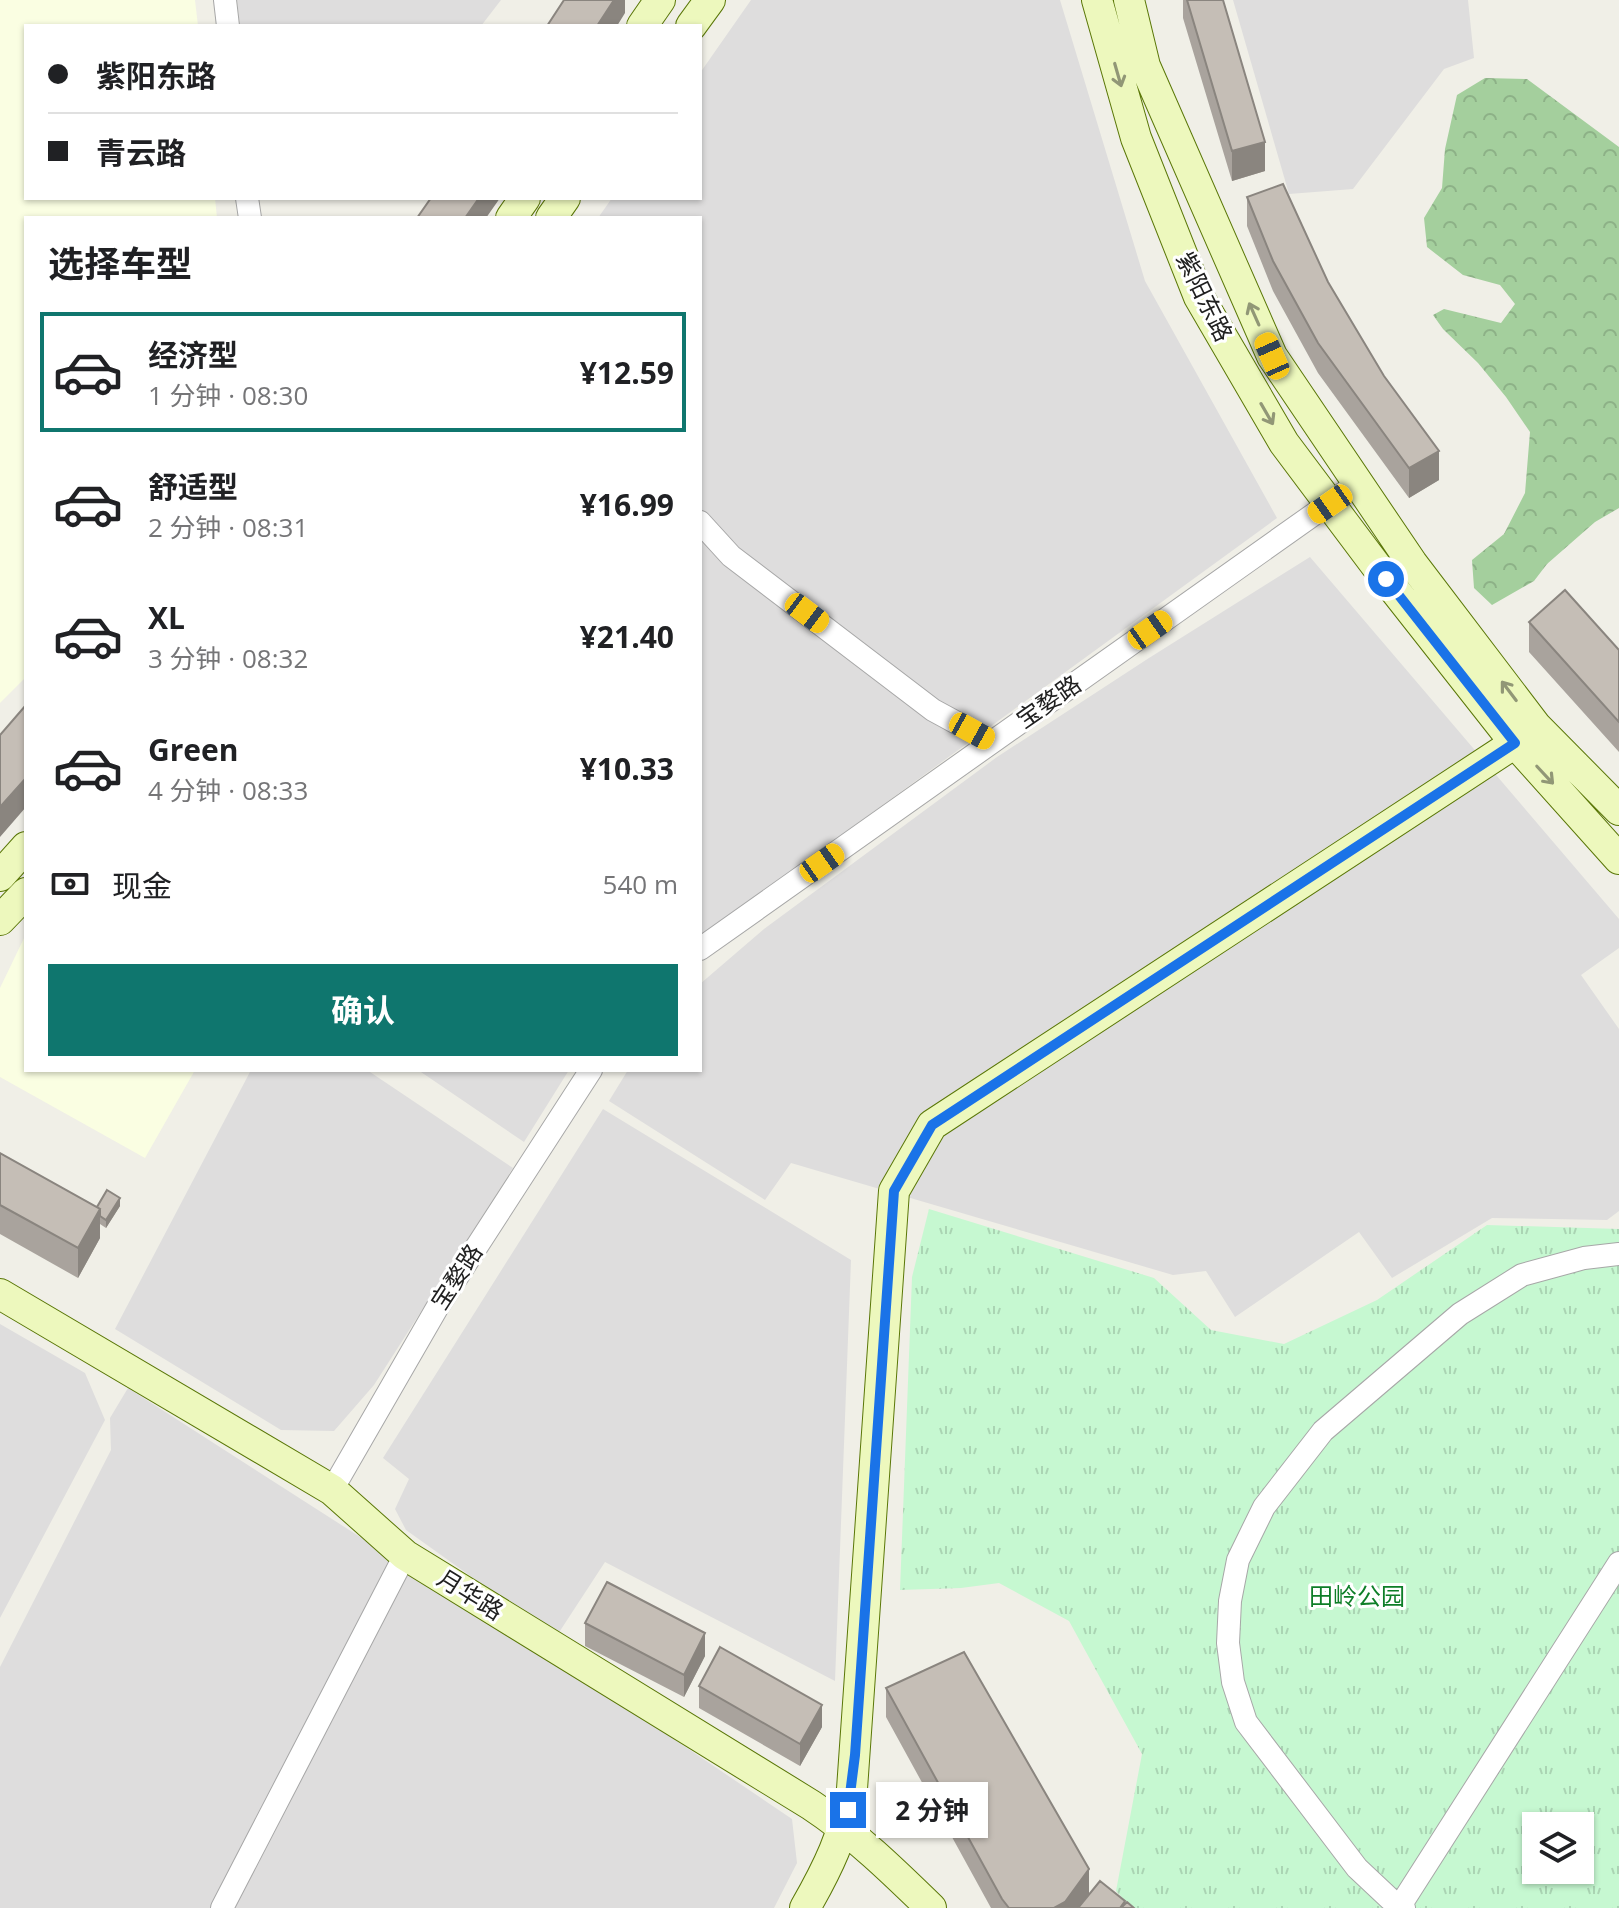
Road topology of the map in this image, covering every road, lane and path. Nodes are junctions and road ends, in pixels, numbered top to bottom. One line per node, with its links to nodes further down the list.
1 (225, 0): 6 (street)
2 (660, 0): 7 (street)
3 (710, 0): 8 (street)
4 (1129, 0): 9 (street, 紫阳东路, one-way to 4)
5 (1103, 1): 10 (street, 紫阳东路, one-way to 10)
6 (228, 24)
7 (643, 24)
8 (692, 24)
9 (1358, 483): 10 (street, 宝婺路); 12 (street, 紫阳东路, one-way to 9)
10 (1330, 504): 12 (street, 紫阳东路); 13 (street, 宝婺路)
11 (702, 524): 13 (street)
12 (1525, 734): 14 (street, 紫阳东路); 16 (street, 紫阳东路, one-way to 16); 27 (street)
13 (992, 742): 20 (street, 宝婺路)
14 (1619, 810)
15 (24, 849): 17 (street)
16 (1619, 859)
17 (0, 876)
18 (24, 895): 19 (street)
19 (0, 920)
20 (702, 948)
21 (590, 1072): 24 (street, 宝婺路)
22 (1619, 1254): 28 (street)
23 (0, 1294): 24 (street, 月华路)
24 (332, 1490): 25 (street, 月华路)
25 (405, 1555): 27 (street, 月华路); 29 (street)
26 (1619, 1563): 28 (street)
27 (844, 1828): 30 (street); 31 (street, 月华路)
28 (1402, 1907)
29 (222, 1908)
30 (805, 1908)
31 (931, 1908)

